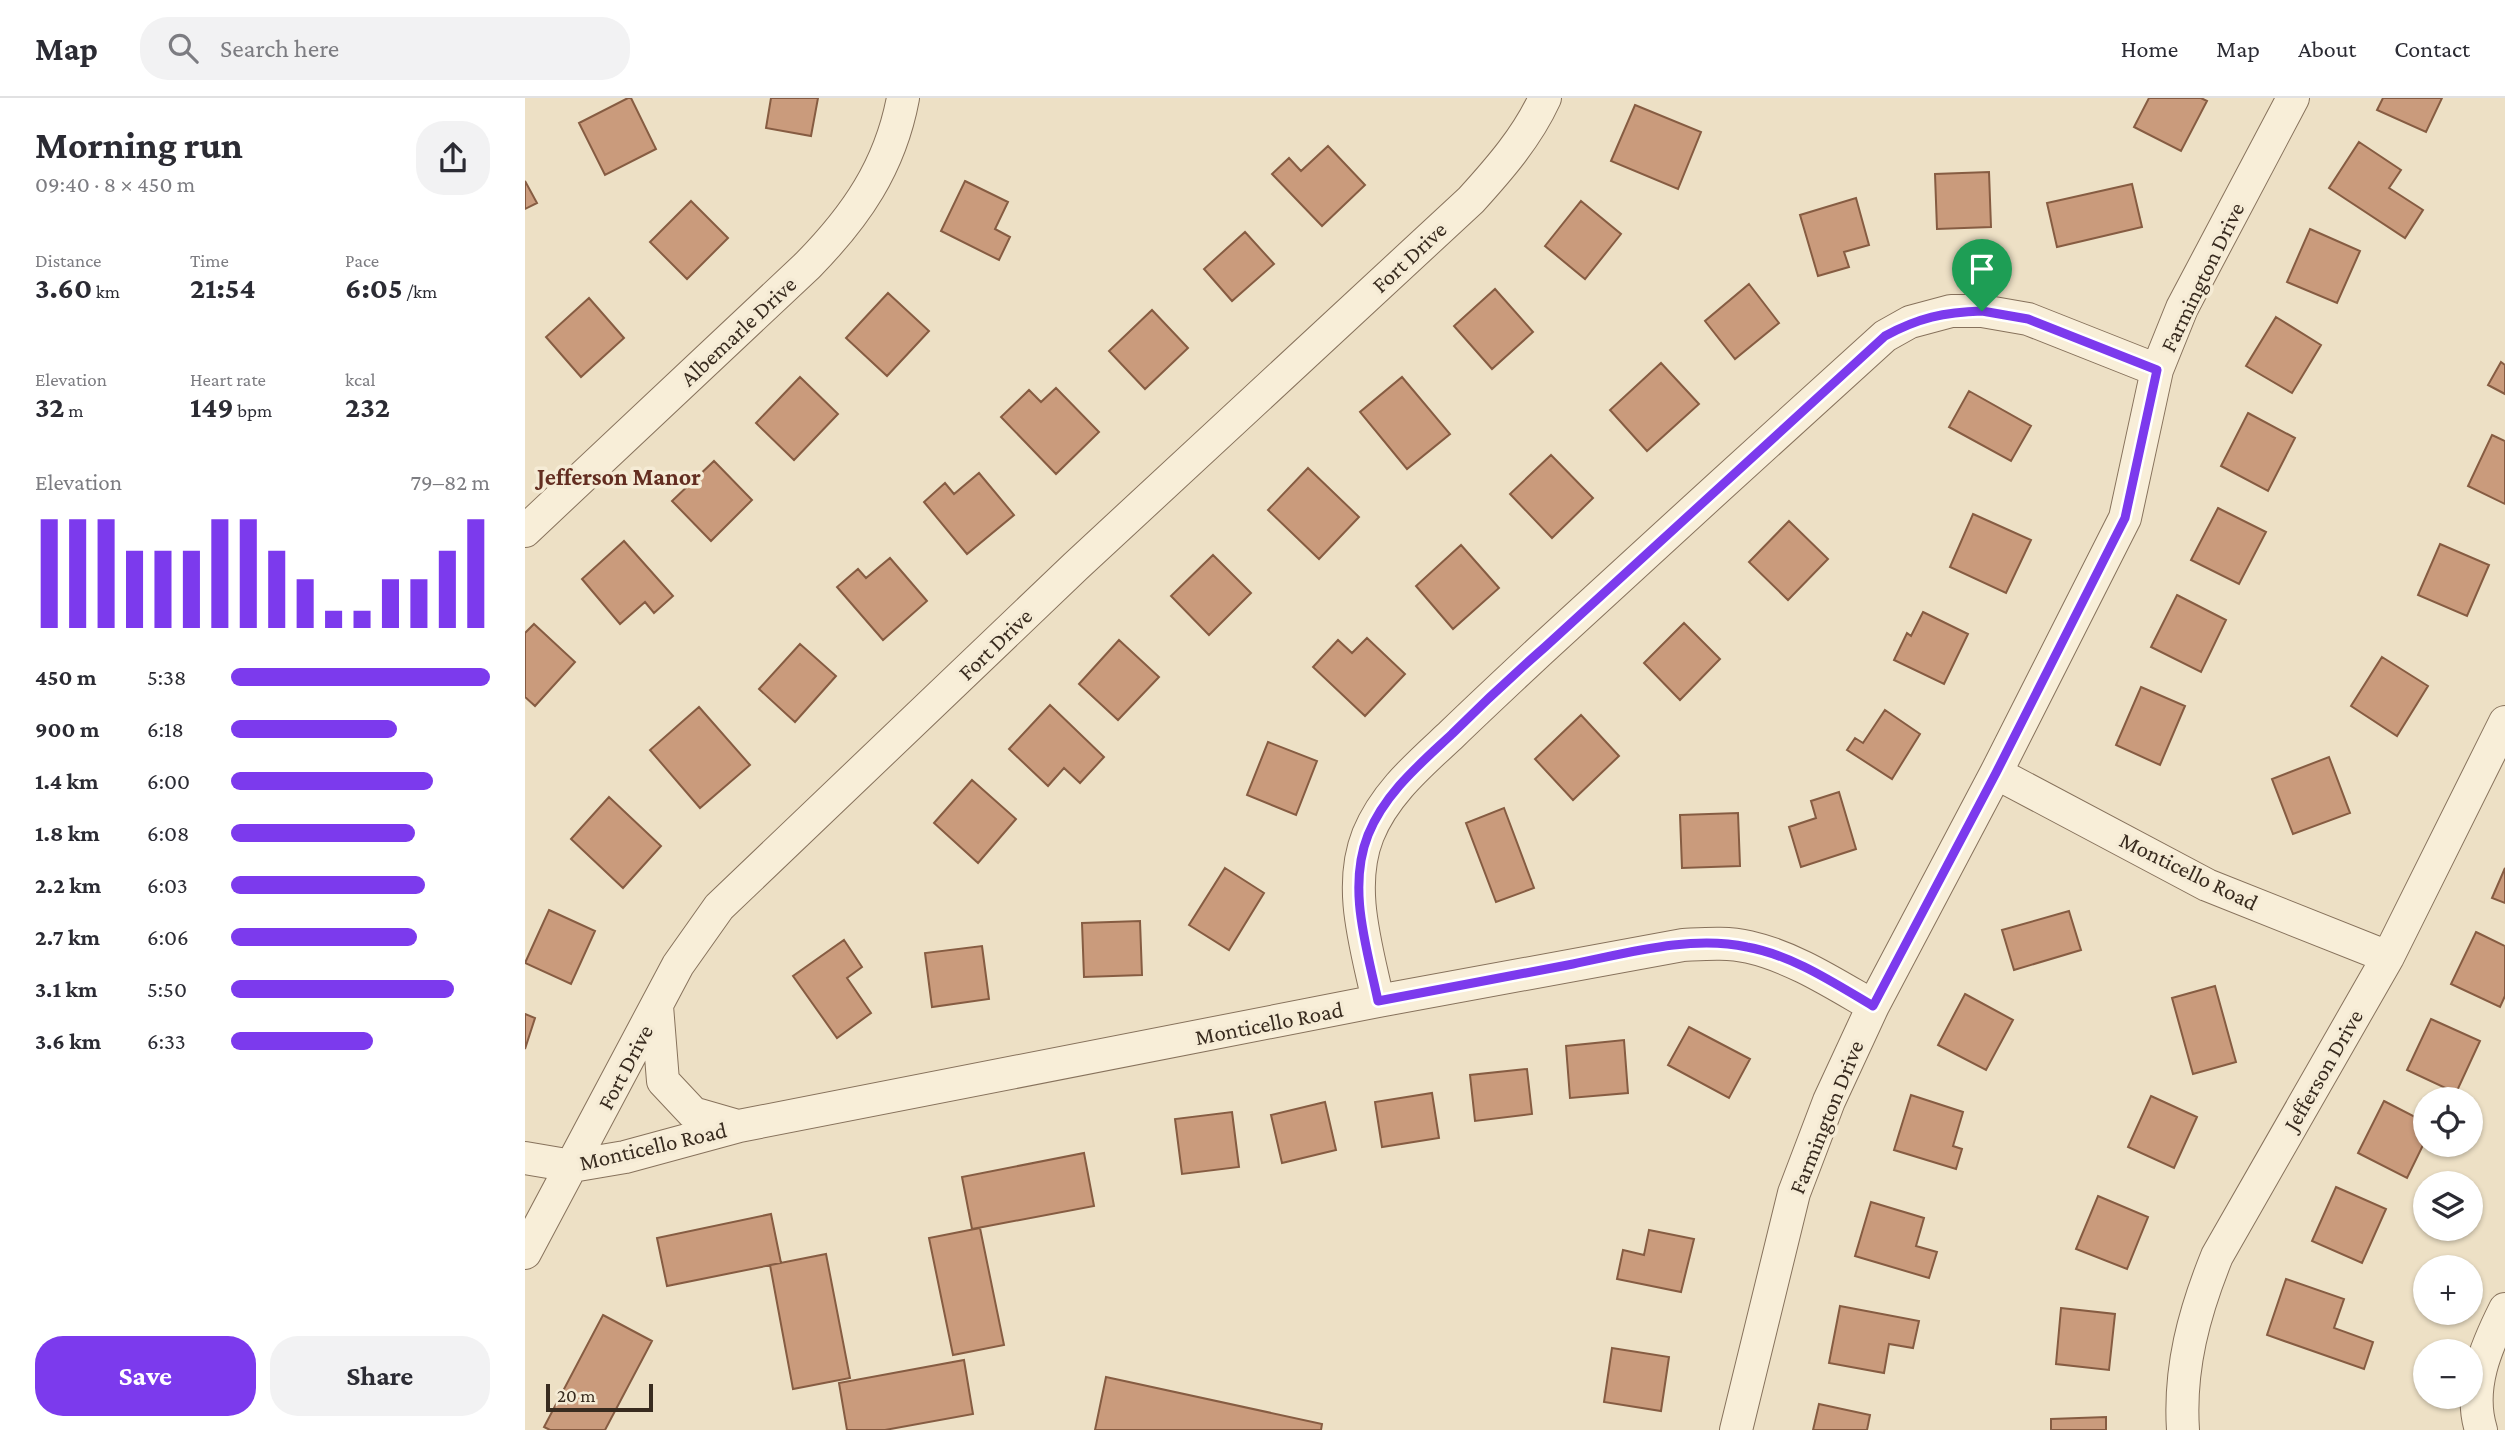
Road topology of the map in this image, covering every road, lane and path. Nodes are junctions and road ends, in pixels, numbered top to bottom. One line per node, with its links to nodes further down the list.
1 (903, 98): 5 (street, Albemarle Drive)
2 (1545, 98): 10 (street, Fort Drive)
3 (2293, 98): 4 (street, Farmington Drive)
4 (2157, 370): 7 (street, Farmington Drive); 9 (street)
5 (525, 531)
6 (2505, 722): 8 (street, Jefferson Drive)
7 (1996, 773): 8 (street, Monticello Road); 11 (street, Farmington Drive)
8 (2388, 957): 18 (street, Jefferson Drive)
9 (1378, 1001): 11 (street, Monticello Road); 12 (street, Monticello Road)
10 (657, 1006): 12 (street, Monticello Road); 14 (street, Fort Drive)
11 (1873, 1006): 17 (street, Farmington Drive)
12 (739, 1126): 14 (street, Monticello Road)
13 (525, 1158): 14 (street, Monticello Road)
14 (572, 1166): 15 (street, Fort Drive)
15 (525, 1253)
16 (2505, 1309): 19 (street)
17 (1736, 1430)
18 (2183, 1430)
19 (2481, 1430)

